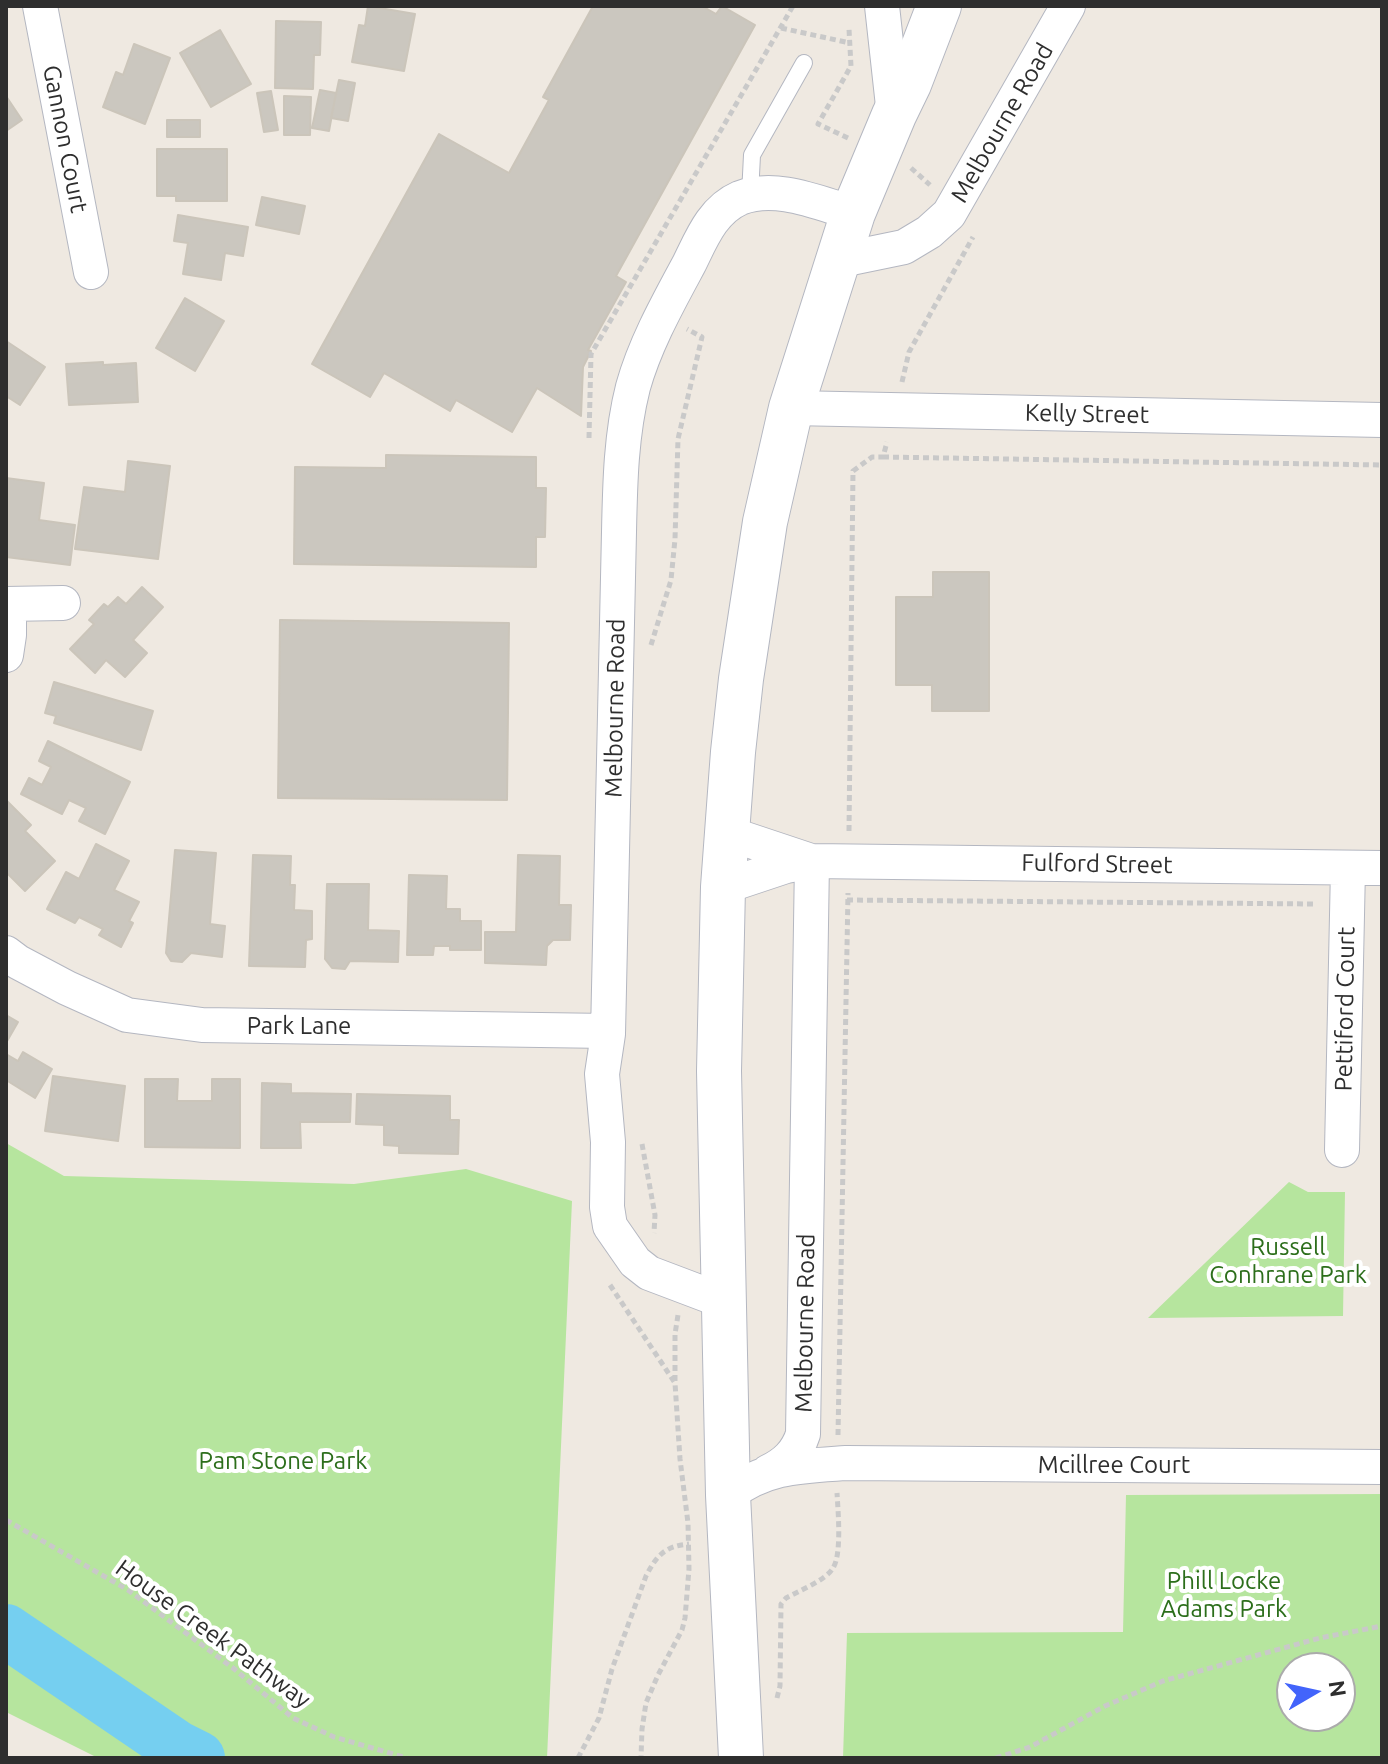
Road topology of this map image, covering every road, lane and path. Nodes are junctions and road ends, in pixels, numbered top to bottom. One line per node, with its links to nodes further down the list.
1 (40, 6): 14 (street, Gannon Court)
2 (882, 6): 9 (street)
3 (939, 6): 9 (main road)
4 (969, 6): 9 (main road)
5 (1068, 6): 13 (street, Melbourne Road)
6 (781, 28): 7 (path)
7 (850, 43)
8 (804, 63): 10 (lane)
9 (902, 100): 11 (main road)
10 (750, 195): 11 (street); 15 (street, Melbourne Road)
11 (853, 213): 13 (main road)
12 (977, 231): 17 (path)
13 (836, 261): 16 (main road)
14 (91, 272)
15 (662, 315): 23 (path); 34 (street, Melbourne Road)
16 (791, 408): 17 (street, Kelly Street); 25 (main road)
17 (895, 410): 18 (street, Kelly Street); 19 (path)
18 (1382, 420)
19 (883, 457): 20 (path); 27 (path)
20 (1382, 465)
21 (63, 603): 22 (street)
22 (8, 604): 24 (street)
23 (651, 645)
24 (6, 655)
25 (727, 833): 26 (street, Fulford Street); 30 (main road)
26 (812, 861): 27 (street, Fulford Street); 30 (street, Fulford Street); 40 (street, Melbourne Road)
27 (849, 861): 28 (street, Fulford Street); 31 (path)
28 (1348, 868): 29 (street, Fulford Street); 32 (street, Pettiford Court)
29 (1382, 868)
30 (723, 887): 38 (main road)
31 (847, 900): 32 (path); 41 (path)
32 (1347, 904): 36 (street, Pettiford Court)
33 (6, 953): 34 (street, Park Lane)
34 (608, 1031): 37 (street, Melbourne Road)
35 (641, 1138): 37 (path)
36 (1342, 1150)
37 (635, 1262): 38 (street, Melbourne Road); 39 (path)
38 (705, 1294): 39 (path); 43 (main road)
39 (675, 1383): 45 (path)
40 (804, 1410): 41 (street); 43 (street, Melbourne Road)
41 (840, 1463): 42 (street, Mcillree Court); 43 (street, Mcillree Court); 47 (path)
42 (1382, 1467)
43 (744, 1485): 51 (main road)
44 (6, 1520): 48 (path, House Creek Pathway)
45 (689, 1544): 49 (path); 50 (path)
46 (1382, 1626): 52 (path)
47 (776, 1704)
48 (407, 1758)
49 (578, 1758)
50 (641, 1758)
51 (741, 1758)
52 (996, 1758)

